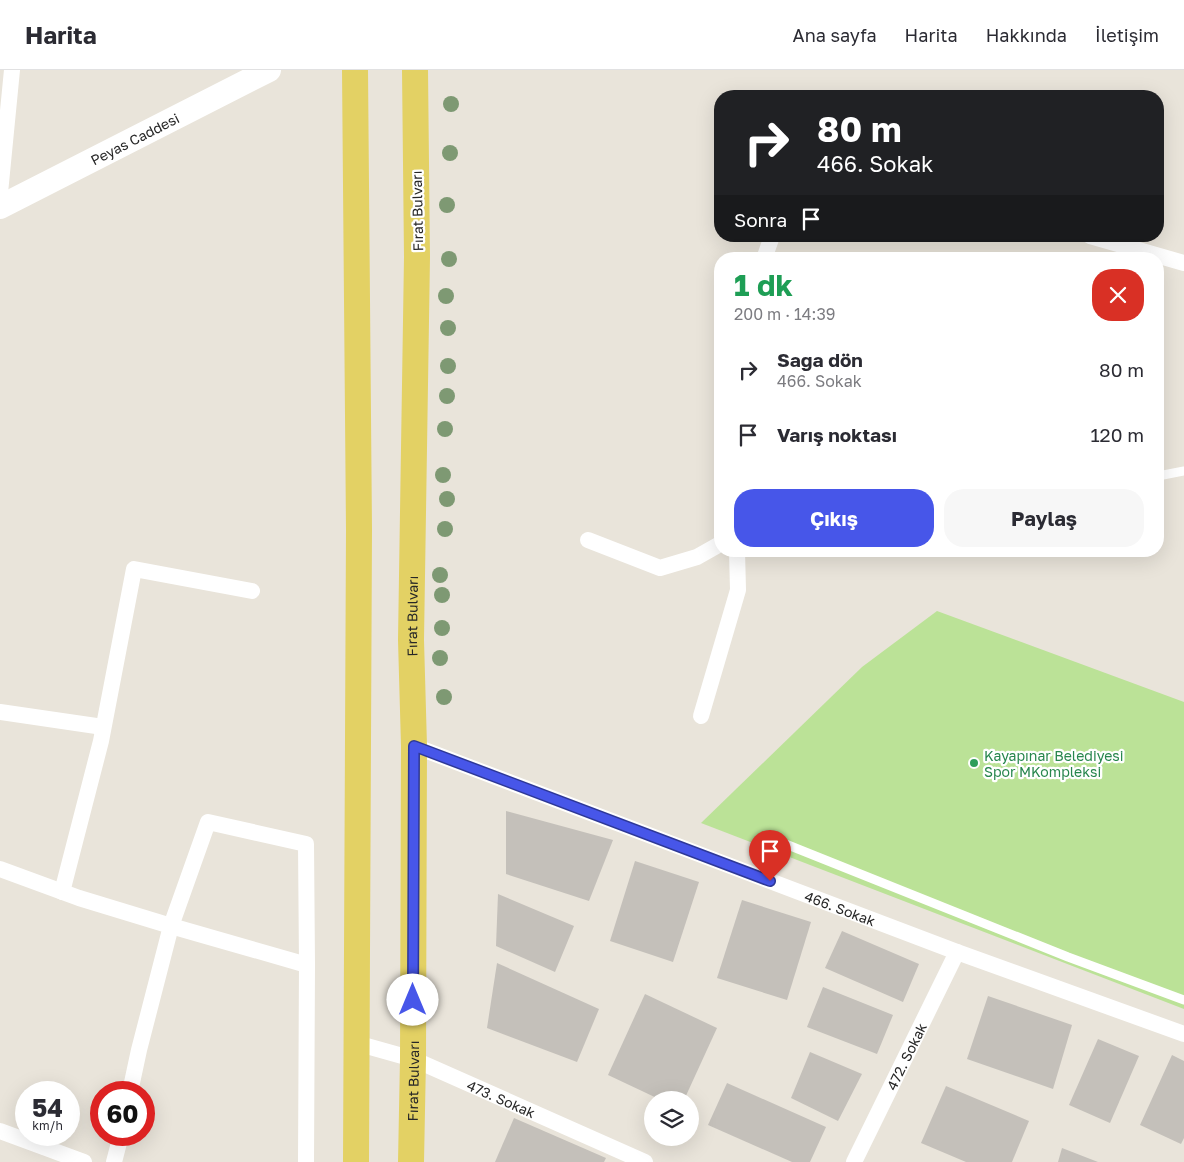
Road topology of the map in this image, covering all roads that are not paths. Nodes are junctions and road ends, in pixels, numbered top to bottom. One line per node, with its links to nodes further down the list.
1 (12, 70): 5 (street)
2 (269, 70): 6 (street, Peyas Caddesi)
3 (355, 70): 29 (main road)
4 (415, 70): 20 (main road, Fırat Bulvarı)
5 (0, 192)
6 (0, 207)
7 (1111, 242): 8 (street)
8 (1146, 252)
9 (1164, 257): 10 (street)
10 (1184, 263)
11 (1184, 471): 12 (lane)
12 (1164, 475)
13 (588, 540): 14 (street)
14 (714, 547)
15 (737, 557): 18 (street)
16 (252, 591): 19 (street)
17 (0, 712): 19 (street)
18 (701, 716)
19 (103, 727): 23 (street)
20 (414, 746): 25 (street, 466. Sokak); 30 (main road, Fırat Bulvarı)
21 (773, 839): 27 (lane)
22 (0, 869): 23 (street)
23 (62, 892): 24 (street)
24 (171, 926): 26 (street); 26 (street); 31 (street)
25 (957, 952): 28 (street, 466. Sokak); 40 (street, 472. Sokak)
26 (307, 965): 36 (street)
27 (1184, 1000)
28 (1184, 1034)
29 (356, 1043): 30 (street, 473. Sokak); 37 (main road)
30 (413, 1059): 38 (main road, Fırat Bulvarı); 39 (street, 473. Sokak)
31 (132, 1081)
32 (0, 1131): 34 (street)
33 (118, 1146): 35 (street)
34 (84, 1162)
35 (114, 1162)
36 (306, 1162)
37 (356, 1162)
38 (411, 1162)
39 (645, 1162)
40 (854, 1162)

